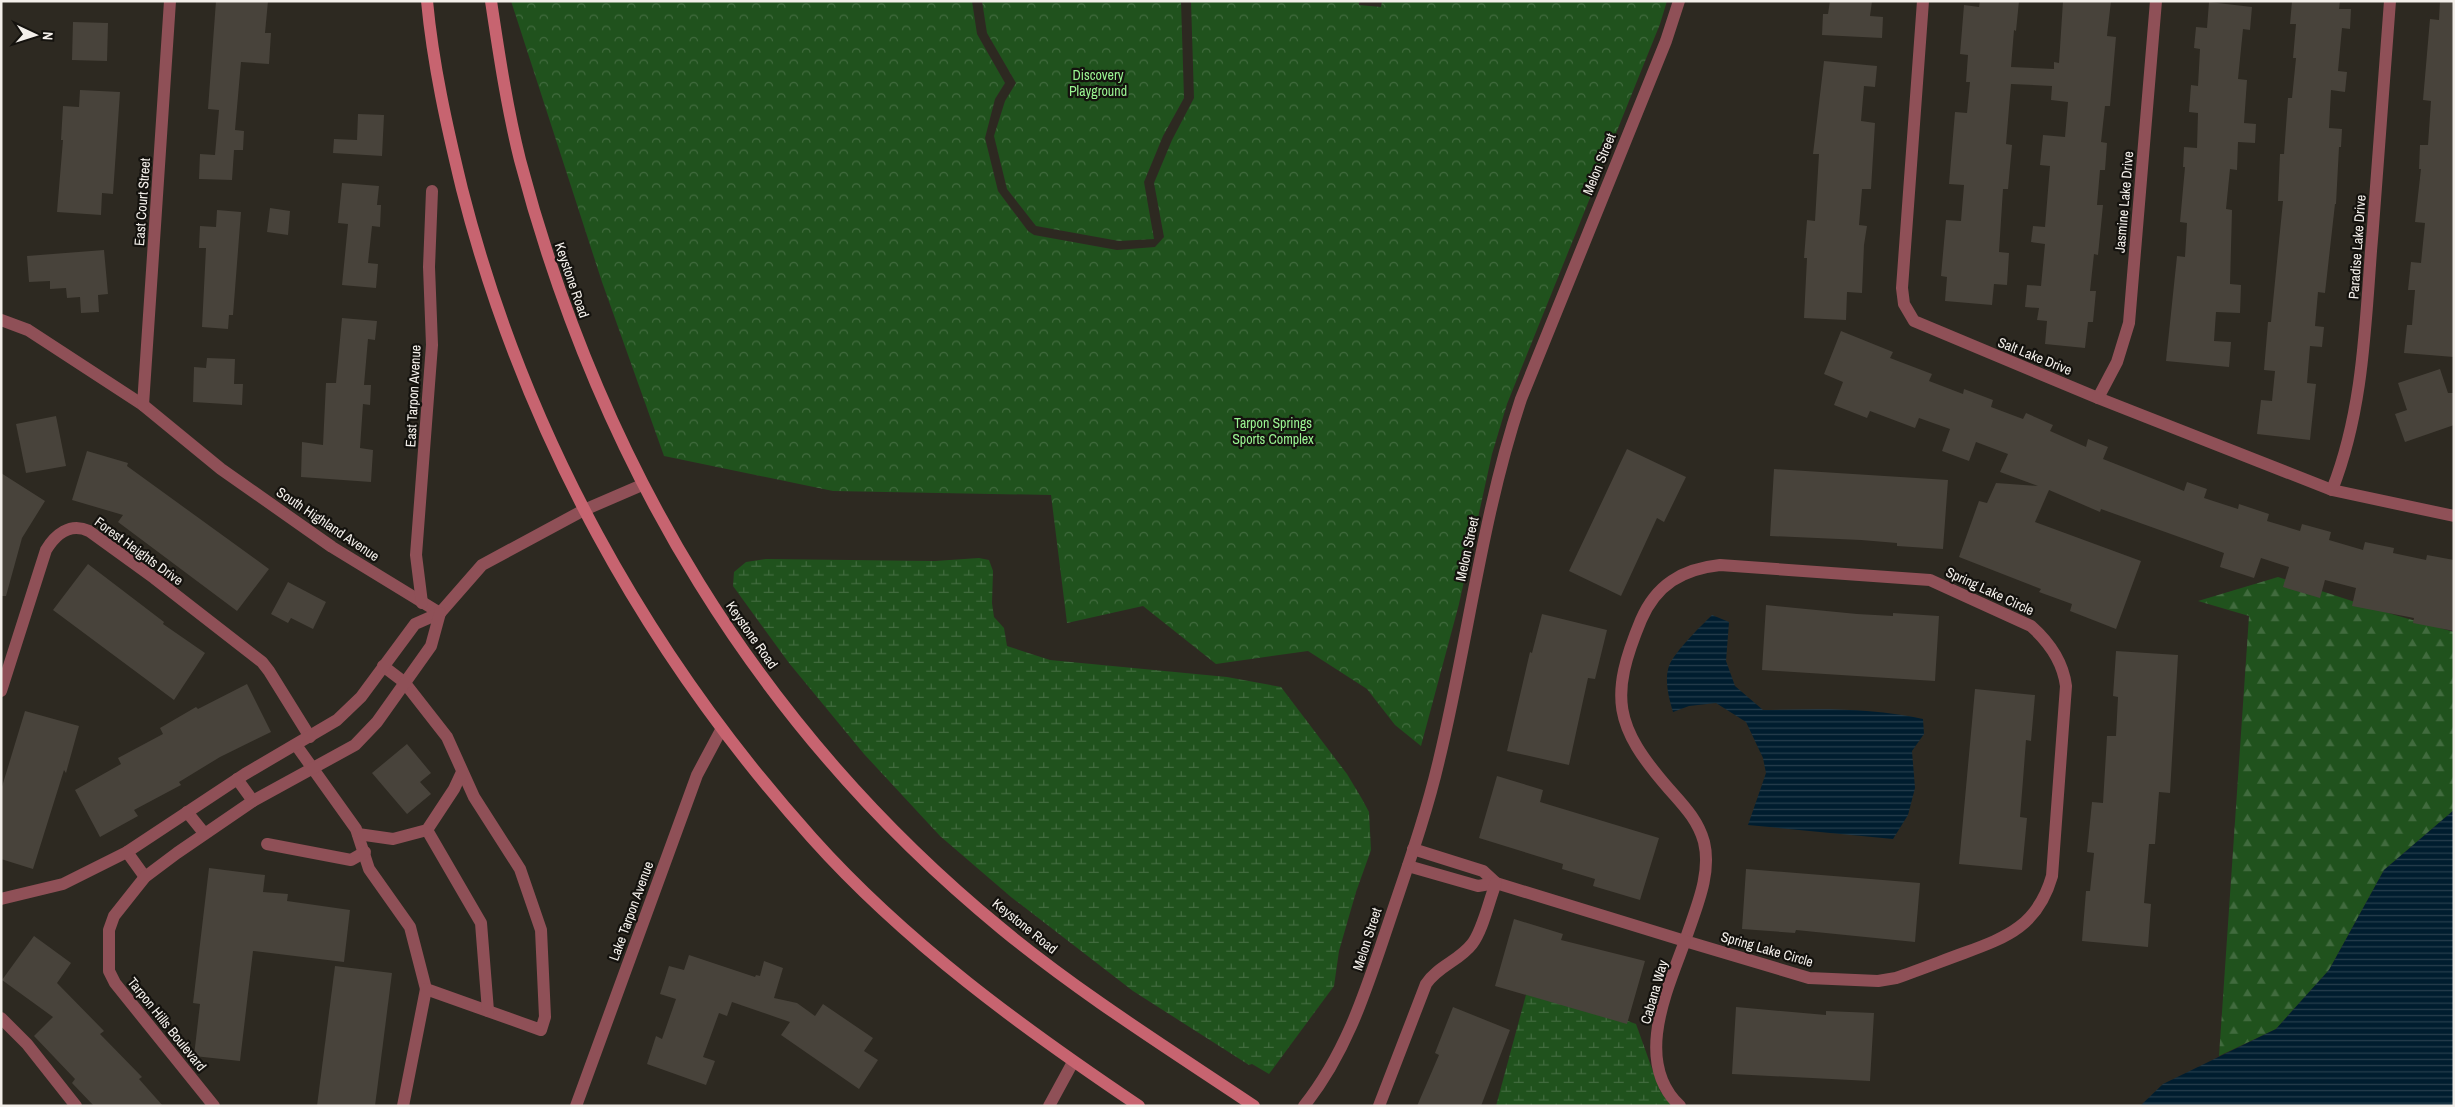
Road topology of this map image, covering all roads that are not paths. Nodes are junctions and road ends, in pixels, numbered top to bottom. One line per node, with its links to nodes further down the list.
1 (170, 1): 11 (street, East Court Street)
2 (427, 1): 14 (main road)
3 (491, 1): 12 (main road, Keystone Road)
4 (1679, 1): 33 (street, Melon Street)
5 (1923, 1): 10 (street, Salt Lake Drive)
6 (2156, 1): 10 (street, Jasmine Lake Drive)
7 (2390, 1): 13 (street, Paradise Lake Drive)
8 (432, 191): 16 (street, East Tarpon Avenue)
9 (1, 320): 11 (street, South Highland Avenue)
10 (2098, 398): 13 (street, Salt Lake Drive)
11 (144, 405): 16 (street, South Highland Avenue)
12 (642, 485): 14 (street); 51 (main road, Keystone Road)
13 (2332, 490): 15 (street, Salt Lake Drive)
14 (584, 510): 17 (street); 21 (main road)
15 (2454, 516)
16 (422, 603): 17 (street, South Highland Avenue)
17 (440, 614): 18 (street); 19 (street, Tarpon Hills Boulevard)
18 (383, 666): 19 (street); 22 (street)
19 (404, 682): 24 (street, Tarpon Hills Boulevard); 25 (street)
20 (1, 691): 22 (street, Forest Heights Drive)
21 (721, 730): 44 (main road); 48 (street, Lake Tarpon Avenue)
22 (310, 737): 23 (street)
23 (296, 745): 24 (street); 26 (street)
24 (312, 769): 27 (street, Tarpon Hills Boulevard); 31 (street)
25 (462, 772): 29 (street); 42 (street)
26 (237, 779): 27 (street); 28 (street)
27 (252, 801): 30 (street, Tarpon Hills Boulevard)
28 (187, 812): 30 (street); 34 (street)
29 (427, 830): 31 (street); 42 (street)
30 (204, 833): 37 (street, Tarpon Hills Boulevard)
31 (358, 834): 35 (street)
32 (268, 844): 35 (street)
33 (1413, 849): 36 (street, Melon Street); 38 (street, Spring Lake Circle)
34 (127, 852): 37 (street); 39 (street)
35 (365, 852): 41 (street)
36 (1408, 866): 38 (street, Spring Lake Circle); 52 (street, Melon Street)
37 (145, 878): 46 (street, Tarpon Hills Boulevard)
38 (1496, 883): 40 (street, Spring Lake Circle); 53 (street)
39 (1, 899)
40 (1685, 941): 40 (street, Spring Lake Circle); 54 (street, Cabana Way)
41 (426, 989): 42 (street); 47 (street)
42 (488, 1011)
43 (1, 1018): 45 (street)
44 (1073, 1062): 49 (street); 50 (main road)
45 (76, 1106)
46 (214, 1106)
47 (403, 1106)
48 (576, 1106)
49 (1049, 1106)
50 (1139, 1106)
51 (1254, 1106)
52 (1304, 1106)
53 (1379, 1106)
54 (1680, 1106)

